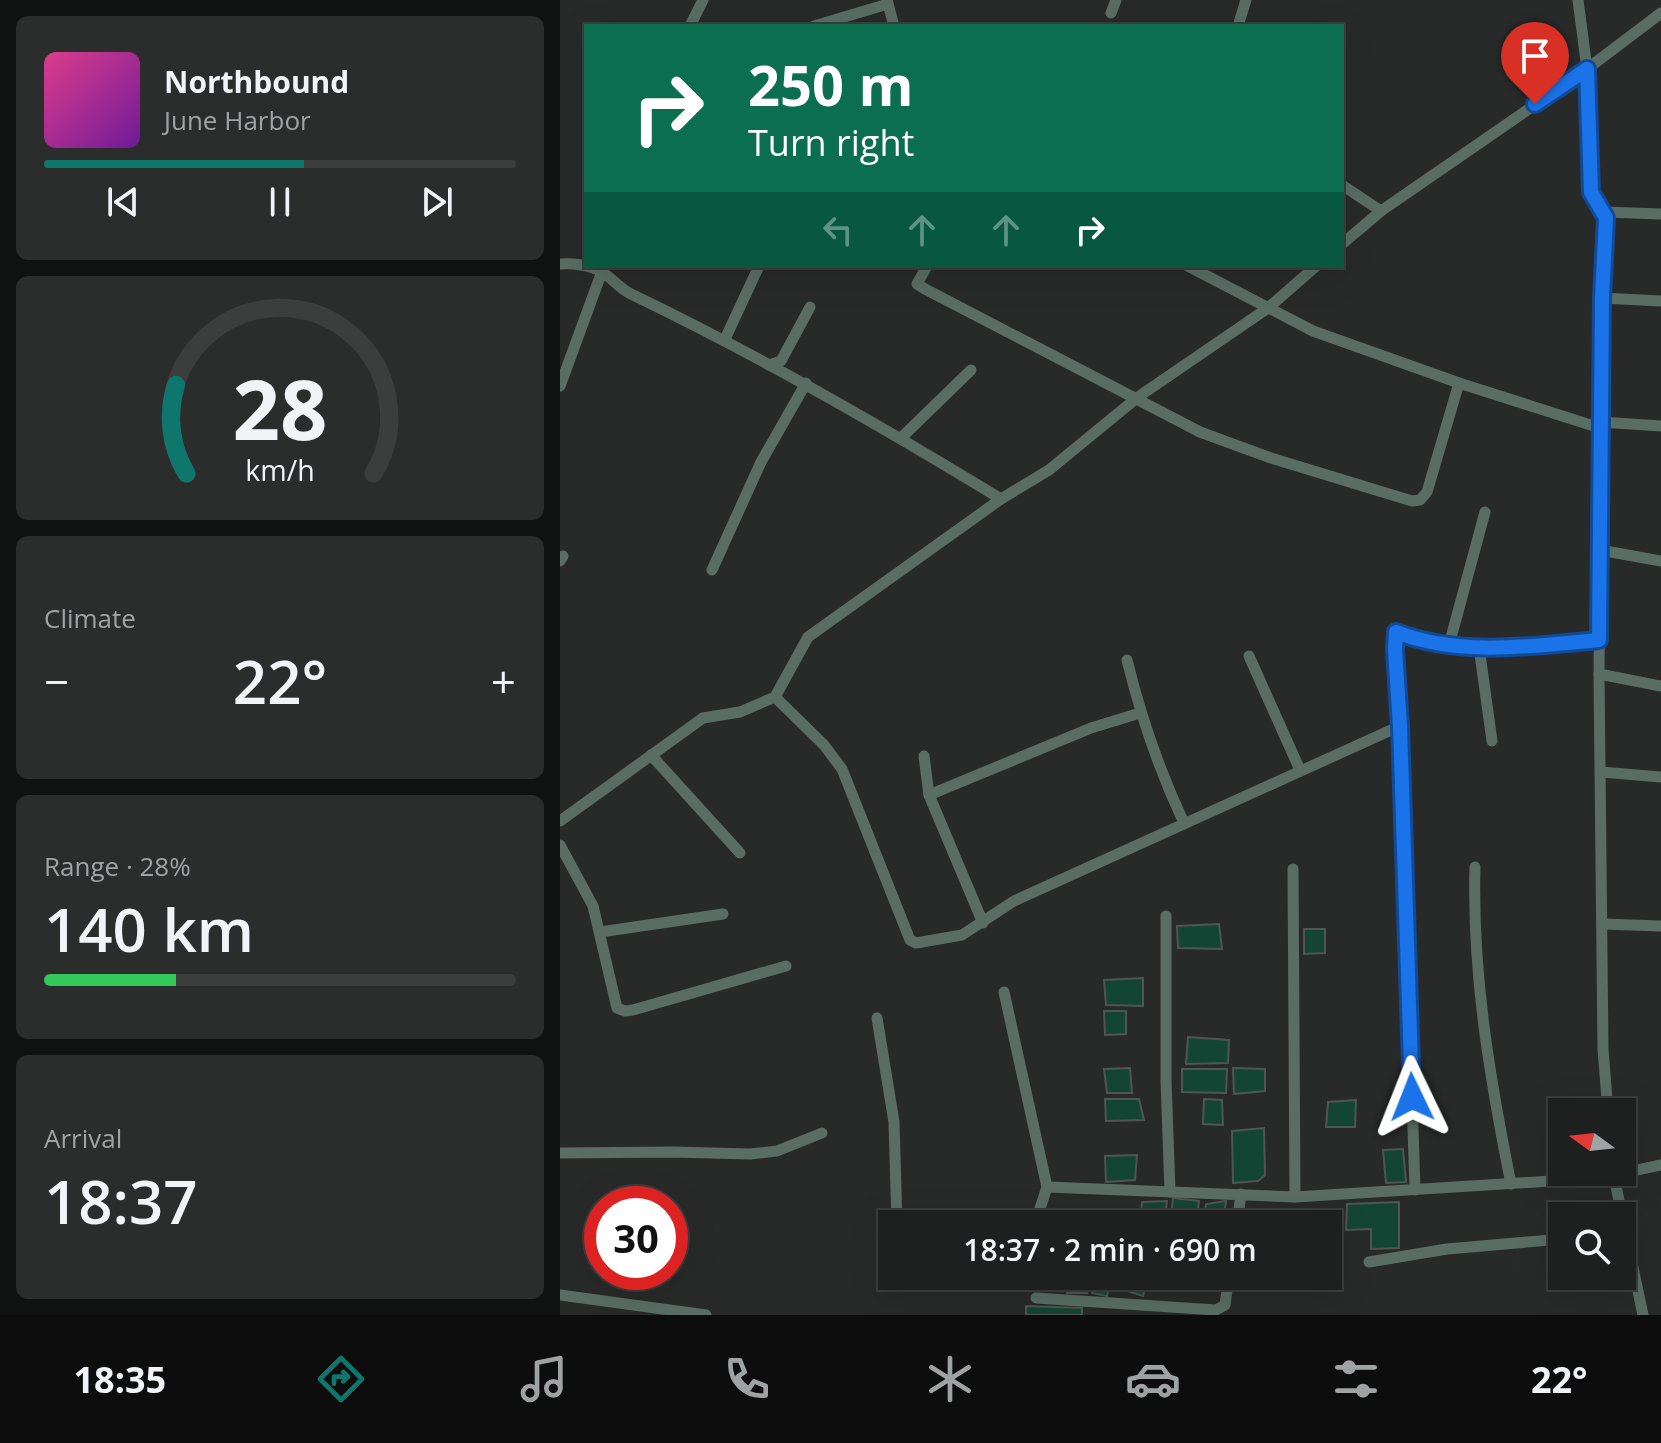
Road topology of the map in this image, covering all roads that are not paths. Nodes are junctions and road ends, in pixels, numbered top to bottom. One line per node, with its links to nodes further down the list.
1 (703, 0): 8 (street)
2 (1116, 0): 6 (street)
3 (1246, 0): 11 (street)
4 (1578, 0): 12 (street)
5 (887, 2): 9 (street); 10 (street)
6 (1111, 13)
7 (1661, 13): 12 (street)
8 (691, 24)
9 (820, 24)
10 (893, 24)
11 (1239, 24)
12 (1587, 69): 14 (street); 15 (street)
13 (1344, 186): 14 (street)
14 (1381, 211): 17 (street)
15 (1604, 212): 16 (street); 25 (street)
16 (1661, 214)
17 (1344, 242)
18 (560, 264): 19 (street)
19 (584, 265)
20 (758, 268): 29 (street)
21 (926, 268): 35 (street)
22 (1192, 268): 28 (street)
23 (1314, 268): 28 (street)
24 (603, 269): 29 (street); 34 (street)
25 (1602, 298): 26 (street); 36 (street)
26 (1661, 301)
27 (810, 307): 30 (street)
28 (1268, 308): 33 (street); 35 (street)
29 (725, 339): 30 (street)
30 (769, 365): 32 (street)
31 (971, 370): 38 (street)
32 (806, 383): 38 (street); 43 (street)
33 (1459, 383): 35 (street); 36 (street)
34 (560, 386)
35 (1138, 397): 39 (street)
36 (1600, 425): 37 (street); 41 (street)
37 (1661, 426)
38 (901, 438): 39 (street)
39 (1001, 499): 51 (street)
40 (1485, 512): 45 (street)
41 (1600, 550): 42 (street); 44 (street)
42 (1661, 561)
43 (712, 570)
44 (1599, 640): 46 (street); 49 (street)
45 (1449, 645): 46 (street); 53 (street)
46 (1479, 647): 54 (street)
47 (1249, 656): 57 (street)
48 (1127, 660): 52 (street)
49 (1599, 674): 50 (street); 58 (street)
50 (1661, 686)
51 (775, 697): 55 (street); 69 (street)
52 (1140, 713): 60 (street); 62 (street)
53 (1400, 726): 57 (street); 84 (street)
54 (1492, 741)
55 (651, 755): 61 (street); 64 (street)
56 (924, 756): 60 (street)
57 (1300, 770): 62 (street)
58 (1601, 772): 59 (street); 70 (street)
59 (1661, 777)
60 (929, 795): 69 (street)
61 (560, 821)
62 (1184, 823): 69 (street)
63 (560, 845): 72 (street)
64 (740, 853)
65 (1475, 867): 82 (street)
66 (1293, 869): 87 (street)
67 (723, 914): 72 (street)
68 (1166, 916): 85 (street)
69 (983, 923)
70 (1602, 924): 71 (street); 76 (street)
71 (1661, 926)
72 (600, 932): 73 (street)
73 (786, 966)
74 (1004, 992): 83 (street)
75 (877, 1018): 88 (street)
76 (1607, 1098)
77 (822, 1133): 78 (street)
78 (560, 1153)
79 (1661, 1165): 80 (street)
80 (1636, 1170)
81 (1548, 1181): 82 (street)
82 (1511, 1184): 84 (street)
83 (1047, 1187): 85 (street); 89 (street)
84 (1415, 1190): 87 (street)
85 (1170, 1192): 86 (street)
86 (1241, 1194): 87 (street); 90 (street)
87 (1295, 1197)
88 (897, 1210)
89 (1040, 1210)
90 (1239, 1210)
91 (1548, 1240): 92 (street)
92 (1369, 1262)
93 (1636, 1286): 100 (street)
94 (1227, 1290): 98 (street)
95 (560, 1295): 97 (street)
96 (1036, 1298): 98 (street)
97 (617, 1309): 99 (street)
98 (1109, 1309)
99 (706, 1315)
100 (1643, 1315)

